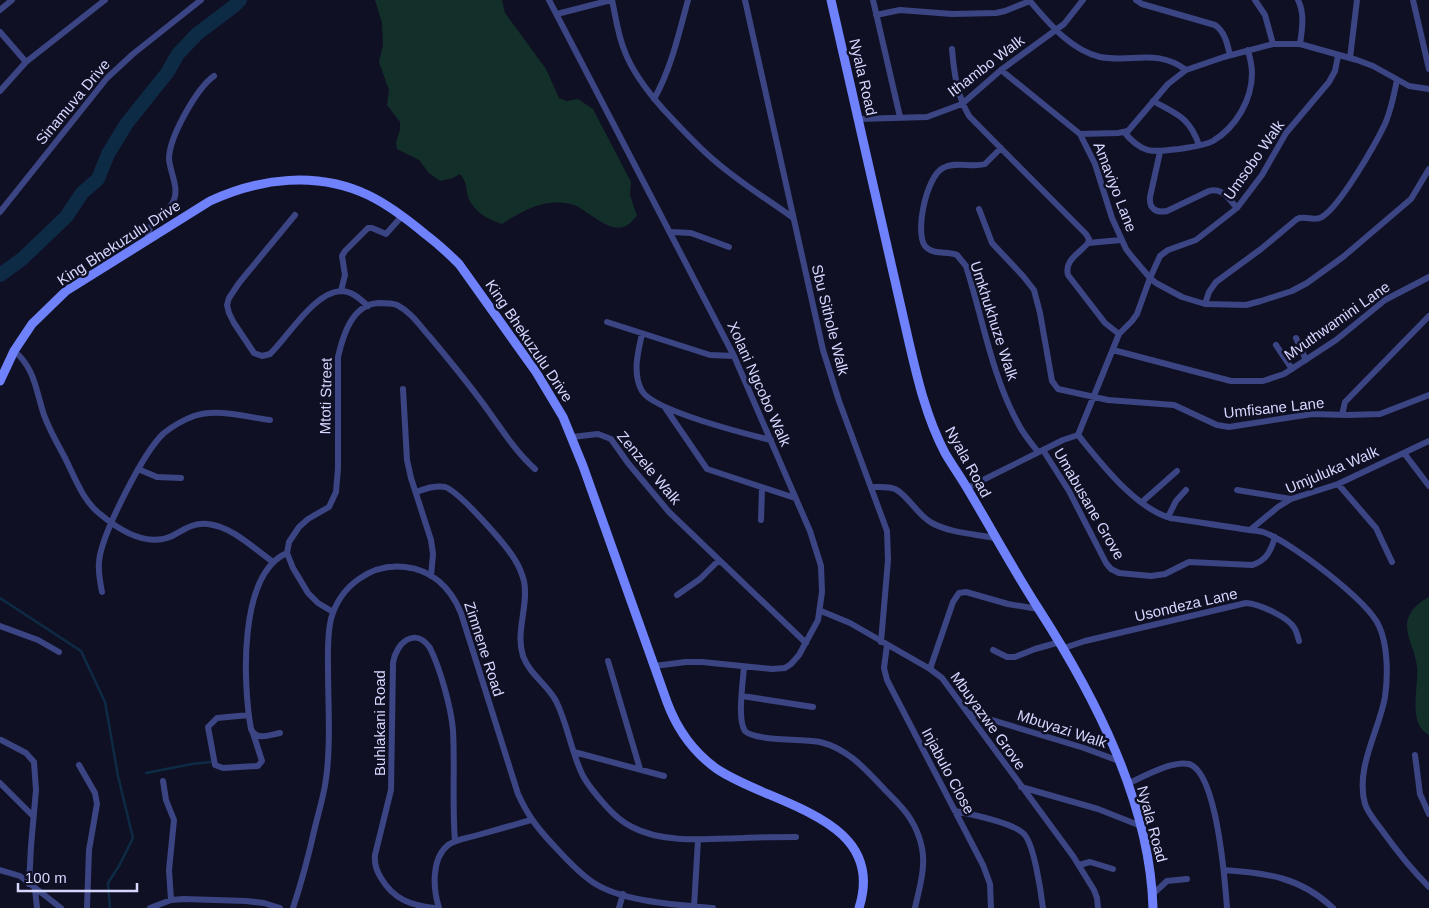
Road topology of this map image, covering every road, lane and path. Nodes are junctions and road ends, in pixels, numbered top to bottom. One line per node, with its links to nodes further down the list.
1 (12, 0): 17 (street)
2 (105, 0): 30 (street)
3 (200, 0): 51 (street, Sinamuva Drive)
4 (550, 0): 18 (street, Xolani Ngcobo Walk)
5 (612, 0): 18 (street); 38 (street)
6 (688, 0): 38 (street)
7 (831, 0): 42 (street, Nyala Road)
8 (873, 0): 19 (street)
9 (1030, 0): 19 (street); 20 (street)
10 (1083, 0): 20 (street, Ithambo Walk)
11 (1136, 0): 27 (street)
12 (1255, 0): 22 (street)
13 (1298, 0): 23 (street)
14 (1357, 0): 29 (street)
15 (1414, 0): 24 (street)
16 (743, 1): 54 (street, Sbu Sithole Walk)
17 (0, 10)
18 (557, 14): 55 (street, Xolani Ngcobo Walk)
19 (876, 15): 41 (street)
20 (1056, 30): 32 (street, Ithambo Walk); 33 (street)
21 (0, 32): 30 (street)
22 (1273, 44): 23 (street); 26 (street)
23 (1300, 44): 28 (street)
24 (1426, 44): 31 (street)
25 (952, 49): 40 (street)
26 (1248, 50): 27 (street); 45 (street)
27 (1230, 55): 33 (street)
28 (1338, 56): 29 (street); 49 (street, Umsobo Walk)
29 (1350, 58): 35 (street)
30 (26, 62): 37 (street)
31 (1429, 69)
32 (1001, 70): 40 (street, Ithambo Walk); 44 (street, Amaviyo Lane)
33 (1186, 70): 39 (street)
34 (214, 76): 56 (street)
35 (1397, 80): 36 (street); 63 (street)
36 (1429, 88)
37 (0, 90)
38 (654, 99): 54 (street)
39 (1153, 102): 43 (street); 45 (street)
40 (962, 104): 41 (street, Ithambo Walk); 46 (street)
41 (900, 117): 42 (street, Ithambo Walk)
42 (858, 119): 97 (street, Nyala Road)
43 (1124, 132): 44 (street); 47 (street)
44 (1080, 134): 57 (street, Amaviyo Lane)
45 (1199, 145): 47 (street)
46 (1001, 148): 58 (street); 87 (street, Umkhukhuze Walk)
47 (1160, 152): 49 (street)
48 (1429, 170): 63 (street, Amaviyo Lane)
49 (1237, 208): 61 (street, Umsobo Walk)
50 (979, 209): 79 (street, Umfisane Lane)
51 (0, 212)
52 (295, 215): 62 (street)
53 (402, 216): 56 (street, King Bhekuzulu Drive); 62 (street); 84 (street, King Bhekuzulu Drive)
54 (792, 217): 95 (street, Sbu Sithole Walk)
55 (671, 232): 59 (street); 73 (street, Xolani Ngcobo Walk)
56 (148, 240): 72 (street, King Bhekuzulu Drive)
57 (1122, 240): 58 (street); 61 (street, Amaviyo Lane)
58 (1088, 243): 68 (street)
59 (729, 247)
60 (1429, 277): 74 (street, Mvuthwamini Lane)
61 (1150, 278): 63 (street, Amaviyo Lane); 68 (street, Umsobo Walk)
62 (342, 291): 64 (street)
63 (1205, 304)
64 (368, 306): 90 (street); 110 (street, Mtoti Street)
65 (1429, 316): 81 (street)
66 (607, 322): 67 (street)
67 (642, 334): 73 (street); 80 (street)
68 (1119, 334): 71 (street)
69 (1296, 338): 74 (street)
70 (1276, 345): 75 (street)
71 (1113, 350): 75 (street, Mvuthwamini Lane); 79 (street)
72 (14, 351): 76 (street, King Bhekuzulu Drive); 106 (street)
73 (734, 356): 85 (street, Xolani Ngcobo Walk)
74 (1306, 360): 75 (street, Mvuthwamini Lane)
75 (1292, 369)
76 (0, 380)
77 (403, 389): 100 (street)
78 (1429, 395): 81 (street, Umfisane Lane)
79 (1094, 397): 81 (street, Umfisane Lane); 83 (street)
80 (666, 408): 85 (street); 96 (street)
81 (1342, 415)
82 (270, 420): 89 (street)
83 (1078, 435): 87 (street); 103 (street)
84 (572, 437): 111 (street, Zenzele Walk); 128 (street, King Bhekuzulu Drive)
85 (771, 440): 101 (street, Xolani Ngcobo Walk)
86 (1429, 441): 88 (street, Umjuluka Walk)
87 (1041, 451): 97 (street); 108 (street, Umabusane Grove)
88 (1404, 453): 93 (street, Umjuluka Walk); 94 (street)
89 (138, 469): 92 (street); 106 (street)
90 (535, 469)
91 (1177, 470): 103 (street)
92 (181, 478)
93 (1338, 484): 102 (street, Umjuluka Walk); 113 (street)
94 (1429, 486)
95 (872, 487): 109 (street); 123 (street, Sbu Sithole Walk)
96 (762, 488): 101 (street); 105 (street)
97 (967, 488): 109 (street, Nyala Road)
98 (1186, 490): 104 (street)
99 (1237, 490): 102 (street)
100 (416, 492): 114 (street); 138 (street)
101 (795, 498): 118 (street, Xolani Ngcobo Walk)
102 (1291, 499): 107 (street, Umjuluka Walk)
103 (1142, 502): 104 (street)
104 (1168, 517): 107 (street)
105 (761, 520)
106 (112, 523): 112 (street); 115 (street)
107 (1250, 530): 108 (street)
108 (1274, 537): 162 (street)
109 (995, 538): 117 (street, Nyala Road)
110 (287, 553): 112 (street); 119 (street)
111 (719, 560): 116 (street); 122 (street, Zenzele Walk)
112 (273, 562): 134 (street)
113 (1392, 562)
114 (431, 576): 119 (street, Zimnene Road); 151 (street, Zimnene Road)
115 (102, 592)
116 (677, 596)
117 (1038, 609): 124 (street, Nyala Road); 130 (street)
118 (820, 611): 122 (street, Xolani Ngcobo Walk); 123 (street, Mbuyazwe Grove)
119 (334, 612): 173 (street, Zimnene Road)
120 (0, 626): 126 (street)
121 (1299, 641): 124 (street, Usondeza Lane)
122 (806, 643): 129 (street, Xolani Ngcobo Walk)
123 (884, 643): 130 (street, Mbuyazwe Grove); 148 (street, Injabulo Close)
124 (1062, 645): 125 (street, Usondeza Lane); 140 (street, Nyala Road)
125 (993, 650)
126 (59, 652)
127 (608, 662): 142 (street)
128 (654, 666): 129 (street, Xolani Ngcobo Walk); 178 (street, King Bhekuzulu Drive)
129 (744, 667): 131 (street)
130 (930, 669): 133 (street, Mbuyazwe Grove)
131 (742, 696): 132 (street); 179 (street)
132 (813, 707)
133 (969, 713): 140 (street, Mbuyazi Walk); 147 (street, Mbuyazwe Grove)
134 (249, 714): 136 (street); 136 (street)
135 (280, 732): 136 (street)
136 (253, 733)
137 (1, 740): 150 (street)
138 (574, 752): 142 (street); 154 (street)
139 (1415, 755): 149 (street)
140 (1119, 762): 146 (street, Nyala Road)
141 (78, 765): 170 (street)
142 (640, 769): 143 (street)
143 (664, 776)
144 (163, 781): 166 (street)
145 (0, 783): 150 (street)
146 (1127, 784): 152 (street, Nyala Road); 159 (street)
147 (1021, 787): 152 (street); 156 (street, Mbuyazwe Grove)
148 (955, 811): 180 (street, Injabulo Close); 181 (street)
149 (1429, 814)
150 (33, 816): 161 (street)
151 (531, 820): 155 (street); 164 (street, Zimnene Road)
152 (1140, 826): 165 (street, Nyala Road)
153 (796, 837): 154 (street)
154 (698, 840): 167 (street)
155 (456, 842): 174 (street, Buhlakani Road); 175 (street)
156 (1079, 866): 157 (street); 182 (street, Mbuyazwe Grove)
157 (1113, 869)
158 (0, 870): 161 (street)
159 (1224, 870): 184 (street); 185 (street)
160 (1187, 879): 165 (street)
161 (29, 884): 163 (street)
162 (1429, 887)
163 (35, 889): 168 (street); 169 (street)
164 (623, 894): 167 (street, Zimnene Road); 176 (street)
165 (1153, 894): 183 (street, Nyala Road)
166 (171, 900): 171 (street); 172 (street)
167 (694, 906): 177 (street, Zimnene Road)
168 (37, 908)
169 (61, 908)
170 (87, 908)
171 (150, 908)
172 (280, 908)
173 (293, 908)
174 (434, 908)
175 (439, 908)
176 (618, 908)
177 (713, 908)
178 (859, 908)
179 (915, 908)
180 (991, 908)
181 (1043, 908)
182 (1098, 908)
183 (1153, 908)
184 (1227, 908)
185 (1333, 908)

